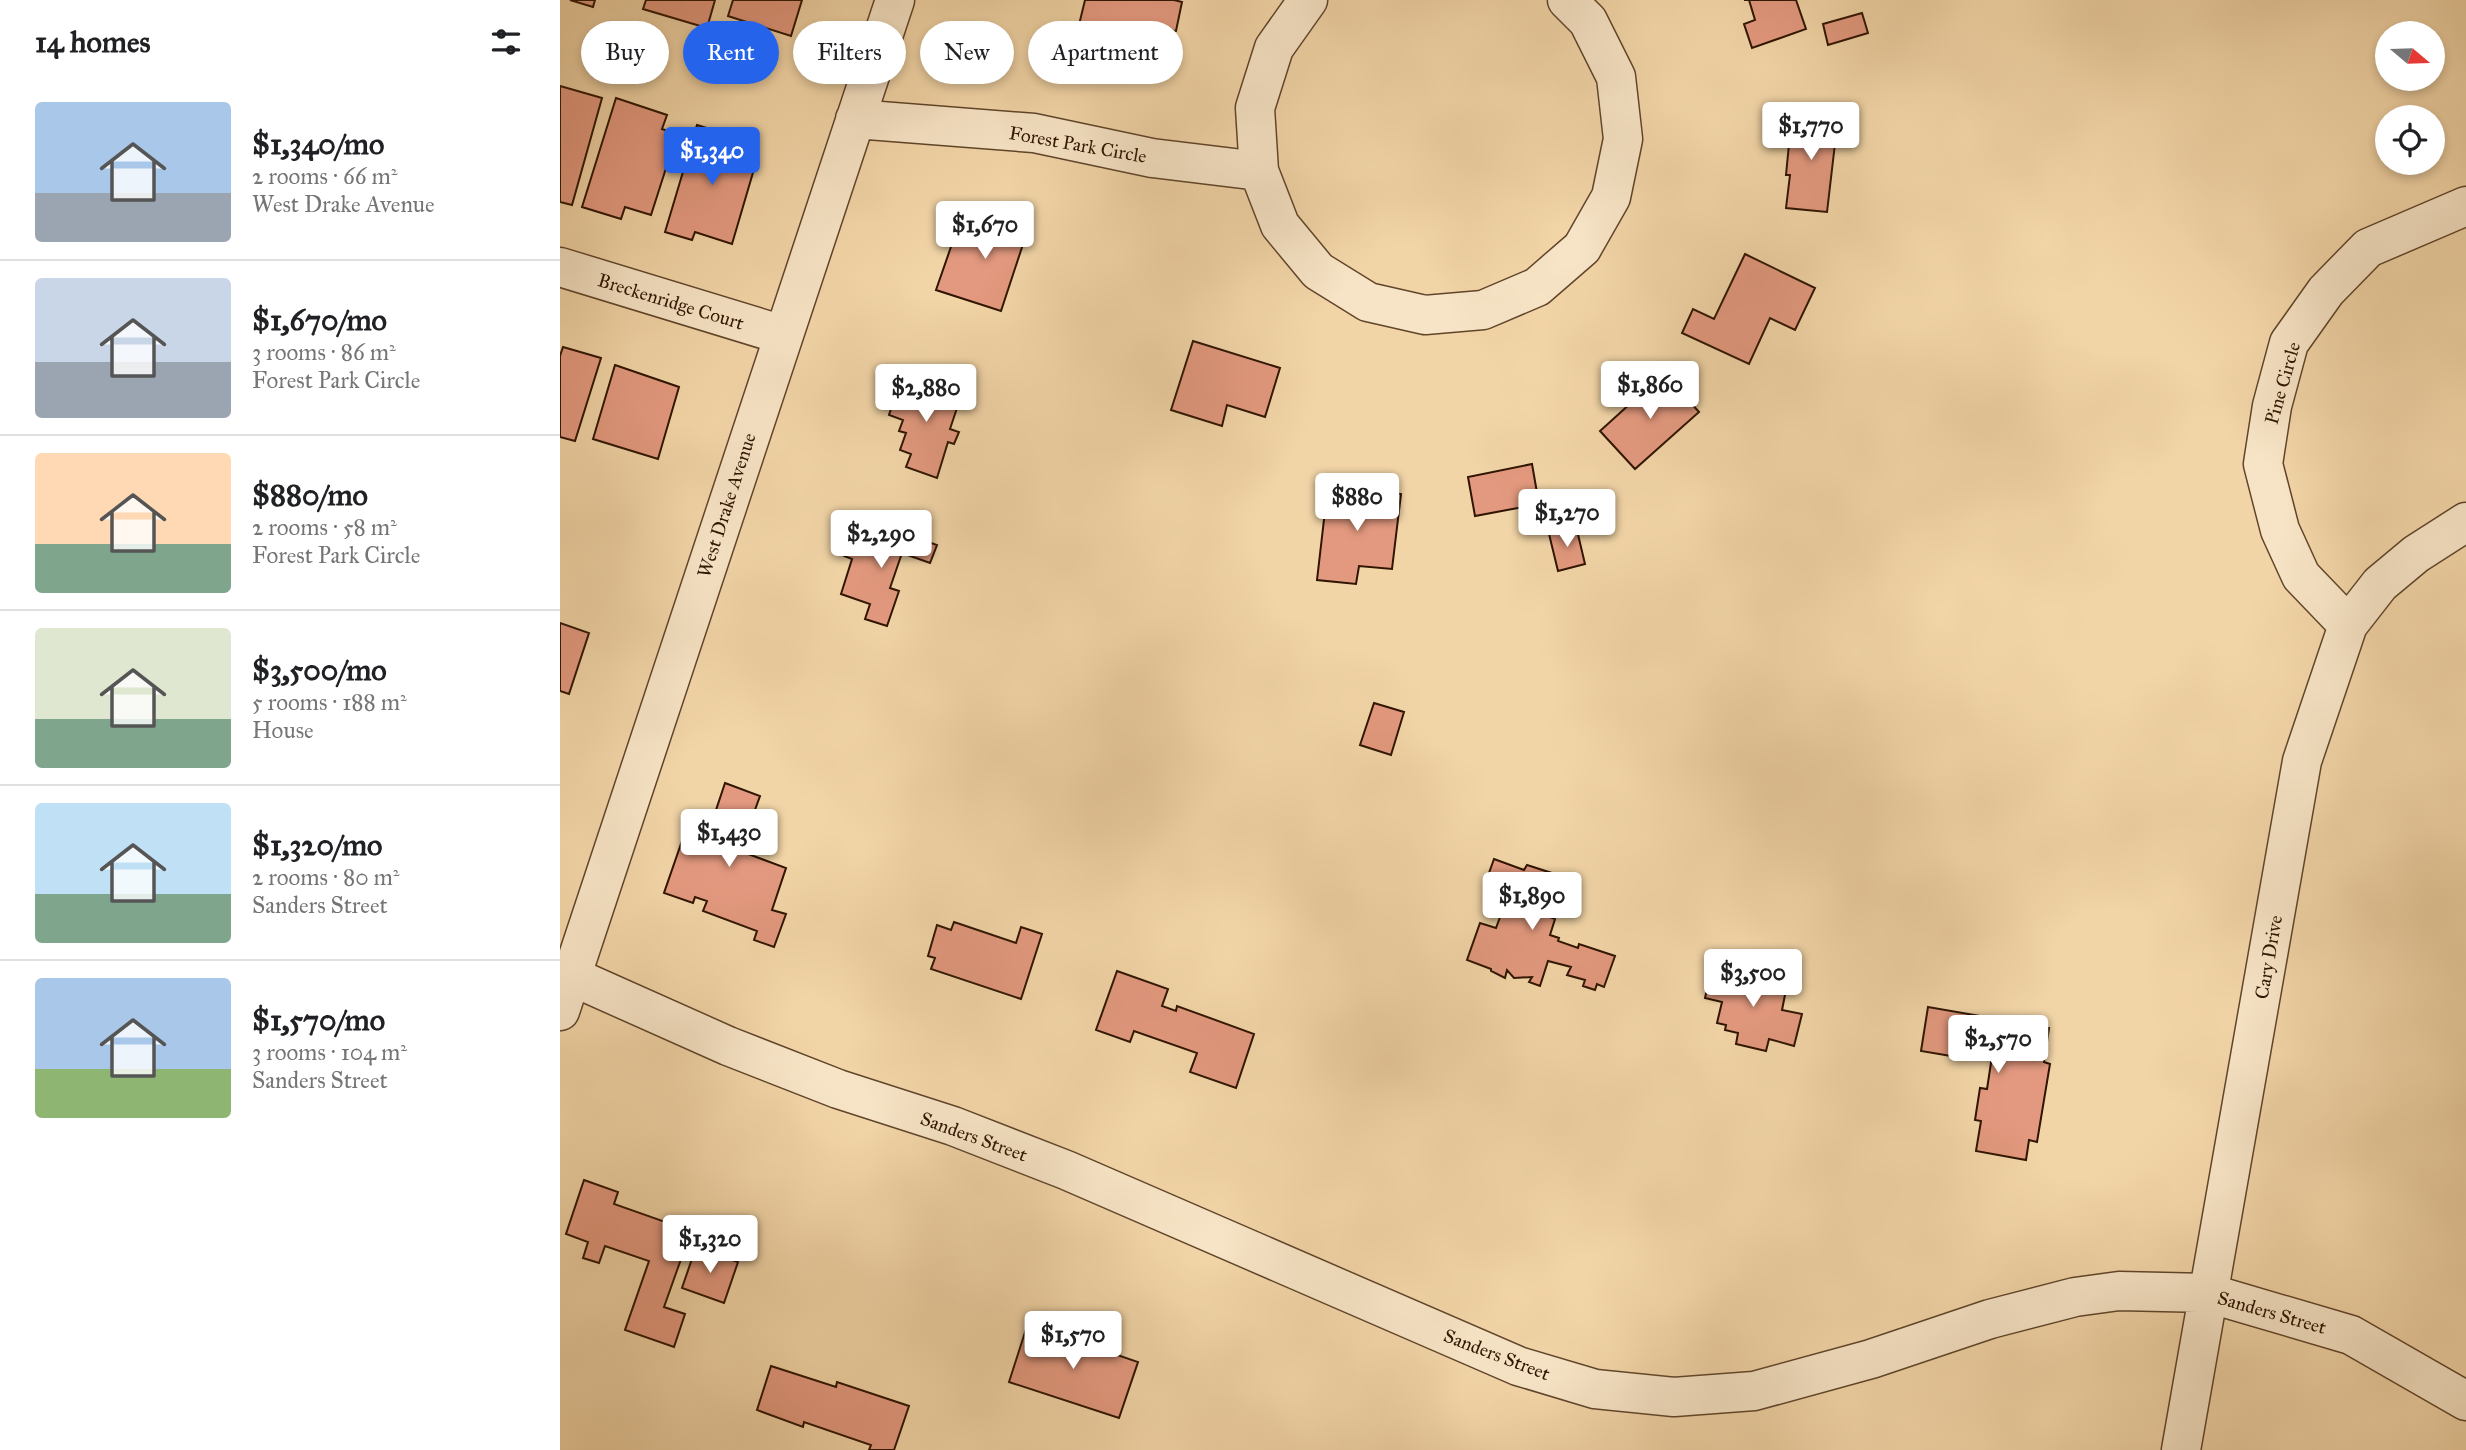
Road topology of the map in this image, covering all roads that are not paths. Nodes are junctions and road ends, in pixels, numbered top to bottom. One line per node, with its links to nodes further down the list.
1 (895, 0): 4 (street, West Drake Avenue)
2 (1308, 0): 5 (street)
3 (1567, 0): 5 (street)
4 (855, 119): 5 (street, Forest Park Circle); 8 (street, West Drake Avenue)
5 (1259, 171)
6 (2466, 206): 10 (street, Pine Circle)
7 (560, 267): 8 (street, Breckenridge Court)
8 (783, 335): 11 (street, West Drake Avenue)
9 (2466, 522): 10 (street, Cary Drive)
10 (2348, 625): 12 (street, Cary Drive)
11 (564, 986): 12 (street, Sanders Street)
12 (2208, 1293): 13 (street, Sanders Street); 14 (street, Cary Drive)
13 (2466, 1401)
14 (2181, 1450)

